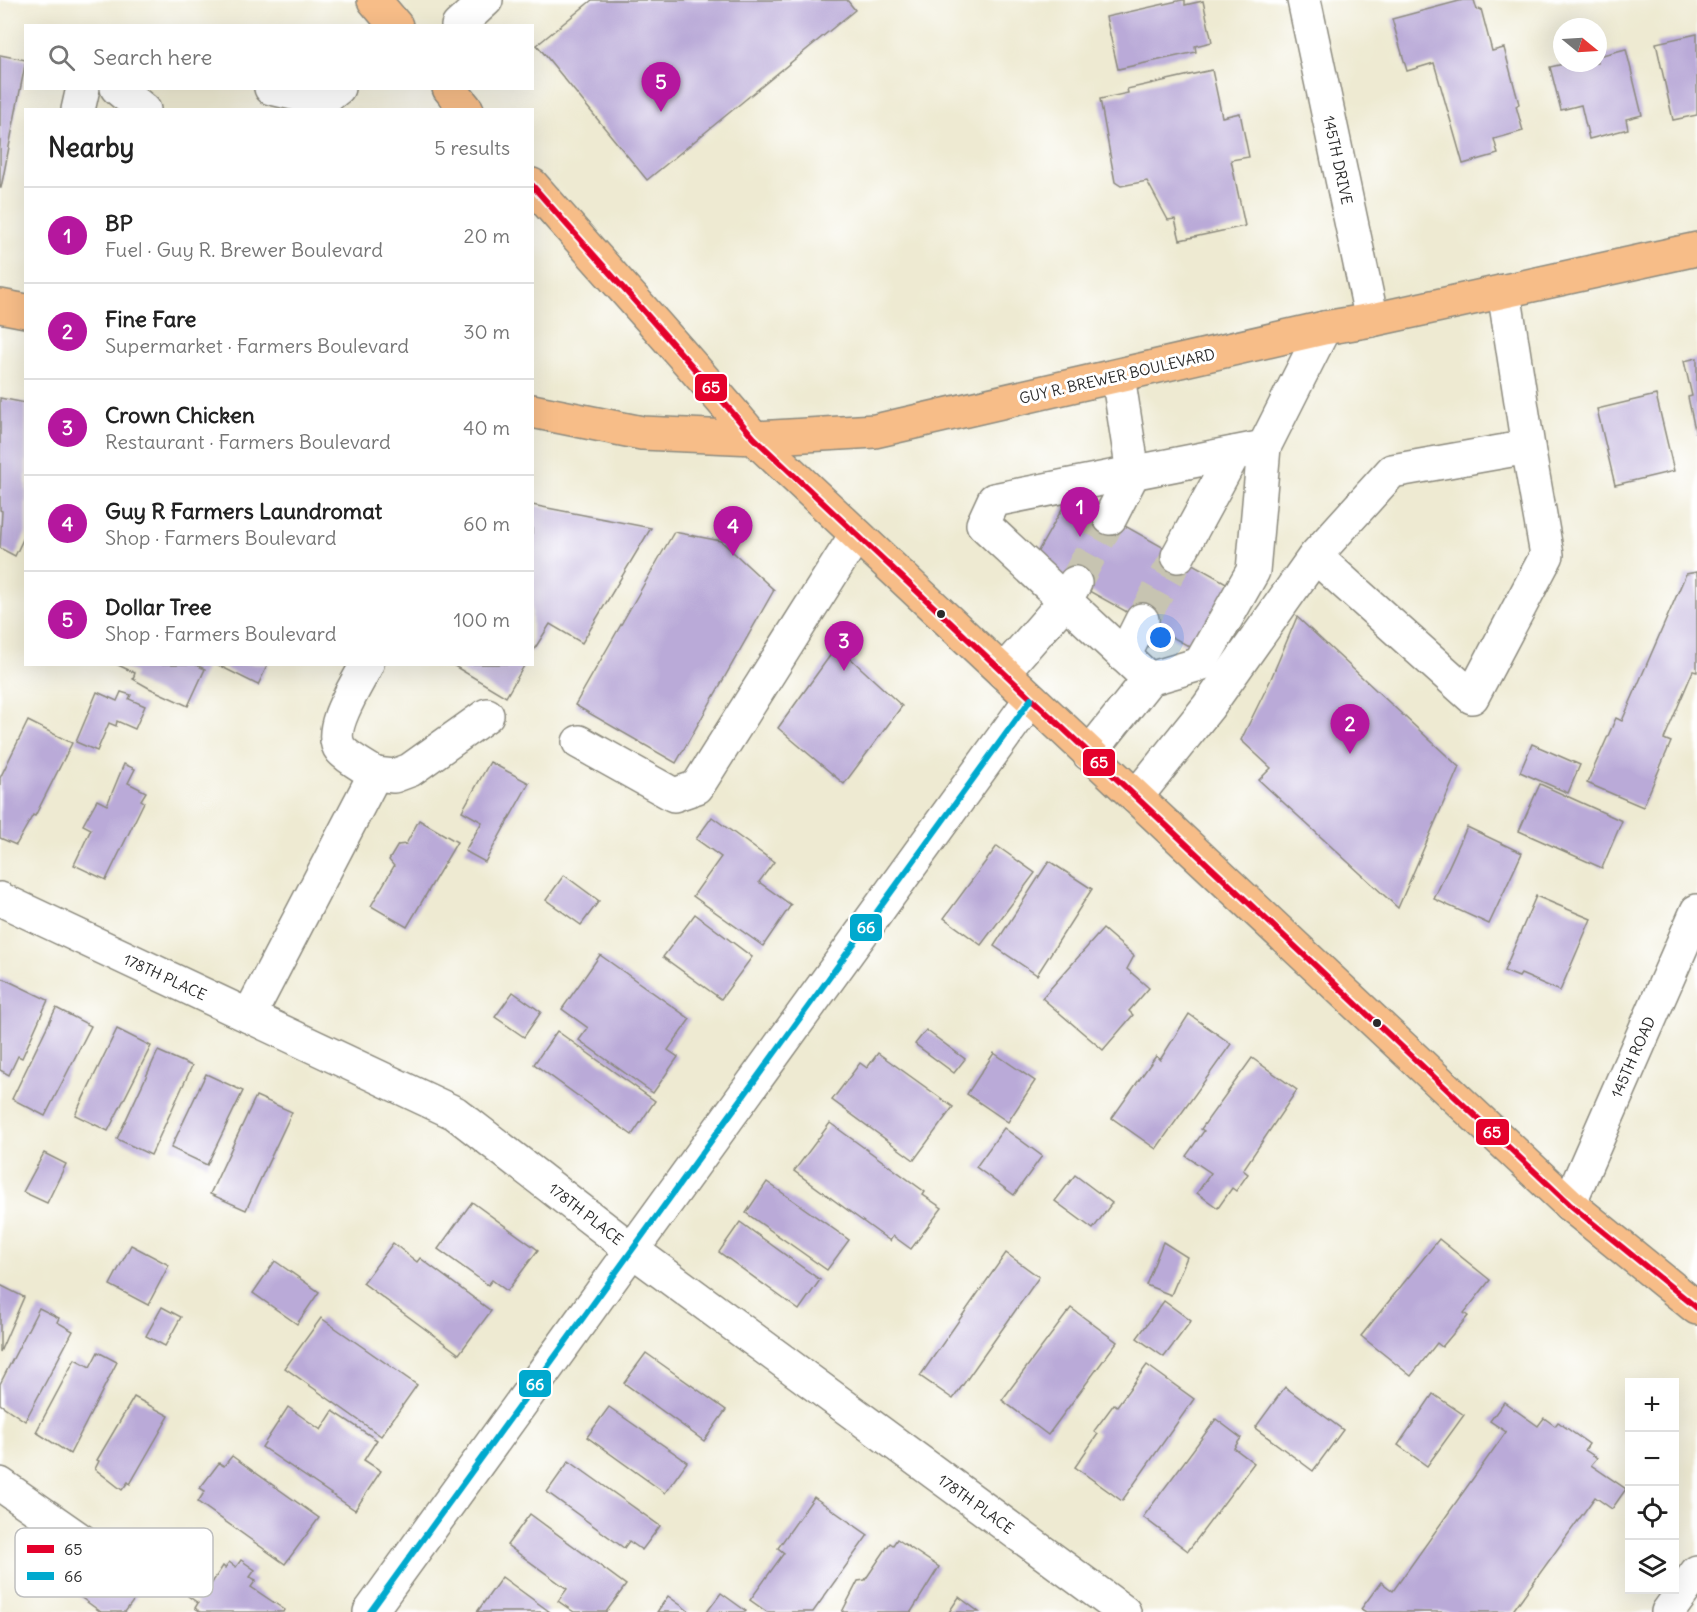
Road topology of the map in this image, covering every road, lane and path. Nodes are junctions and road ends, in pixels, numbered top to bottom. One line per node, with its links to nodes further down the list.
1 (374, 0): 4 (main road)
2 (486, 0): 5 (street)
3 (1304, 0): 19 (street, 145TH DRIVE)
4 (394, 24)
5 (460, 24)
6 (82, 90): 11 (street)
7 (119, 90): 12 (street)
8 (280, 90): 9 (street)
9 (336, 90)
10 (451, 90): 13 (main road)
11 (78, 108)
12 (142, 108)
13 (465, 108)
14 (534, 187): 23 (main road)
15 (1697, 249): 16 (main road, GUY R. BREWER BOULEVARD)
16 (1504, 291): 19 (main road, GUY R. BREWER BOULEVARD); 24 (street)
17 (0, 306): 18 (main road)
18 (24, 311)
19 (1372, 320): 20 (main road, GUY R. BREWER BOULEVARD)
20 (1324, 328): 21 (main road, GUY R. BREWER BOULEVARD); 25 (street)
21 (1118, 376): 23 (main road, GUY R. BREWER BOULEVARD); 26 (street)
22 (534, 411): 23 (main road, GUY R. BREWER BOULEVARD)
23 (754, 438): 28 (main road)
24 (1528, 447): 30 (street); 30 (street)
25 (1249, 450): 26 (street); 29 (street); 36 (street)
26 (1133, 473): 27 (street); 31 (street)
27 (1110, 518)
28 (856, 535): 35 (main road); 39 (street)
29 (1178, 556)
30 (1315, 556): 42 (street)
31 (1070, 592): 33 (street); 35 (street)
32 (1142, 620): 33 (street)
33 (1124, 656): 36 (street)
34 (366, 666): 41 (street)
35 (1003, 672): 37 (main road)
36 (1149, 680): 40 (street)
37 (1031, 699): 40 (main road); 47 (street)
38 (488, 715): 41 (street)
39 (579, 742)
40 (1089, 754): 42 (main road)
41 (375, 774): 45 (street)
42 (1136, 797): 46 (main road)
43 (0, 899): 45 (street, 178TH PLACE)
44 (1697, 911): 46 (street, 145TH ROAD)
45 (249, 1016): 47 (street, 178TH PLACE)
46 (1569, 1203): 48 (main road)
47 (632, 1250): 52 (street); 53 (street, 178TH PLACE)
48 (1697, 1308)
49 (0, 1484): 50 (street)
50 (63, 1528)
51 (1697, 1572): 54 (street)
52 (370, 1612)
53 (1124, 1612)
54 (1668, 1612)

